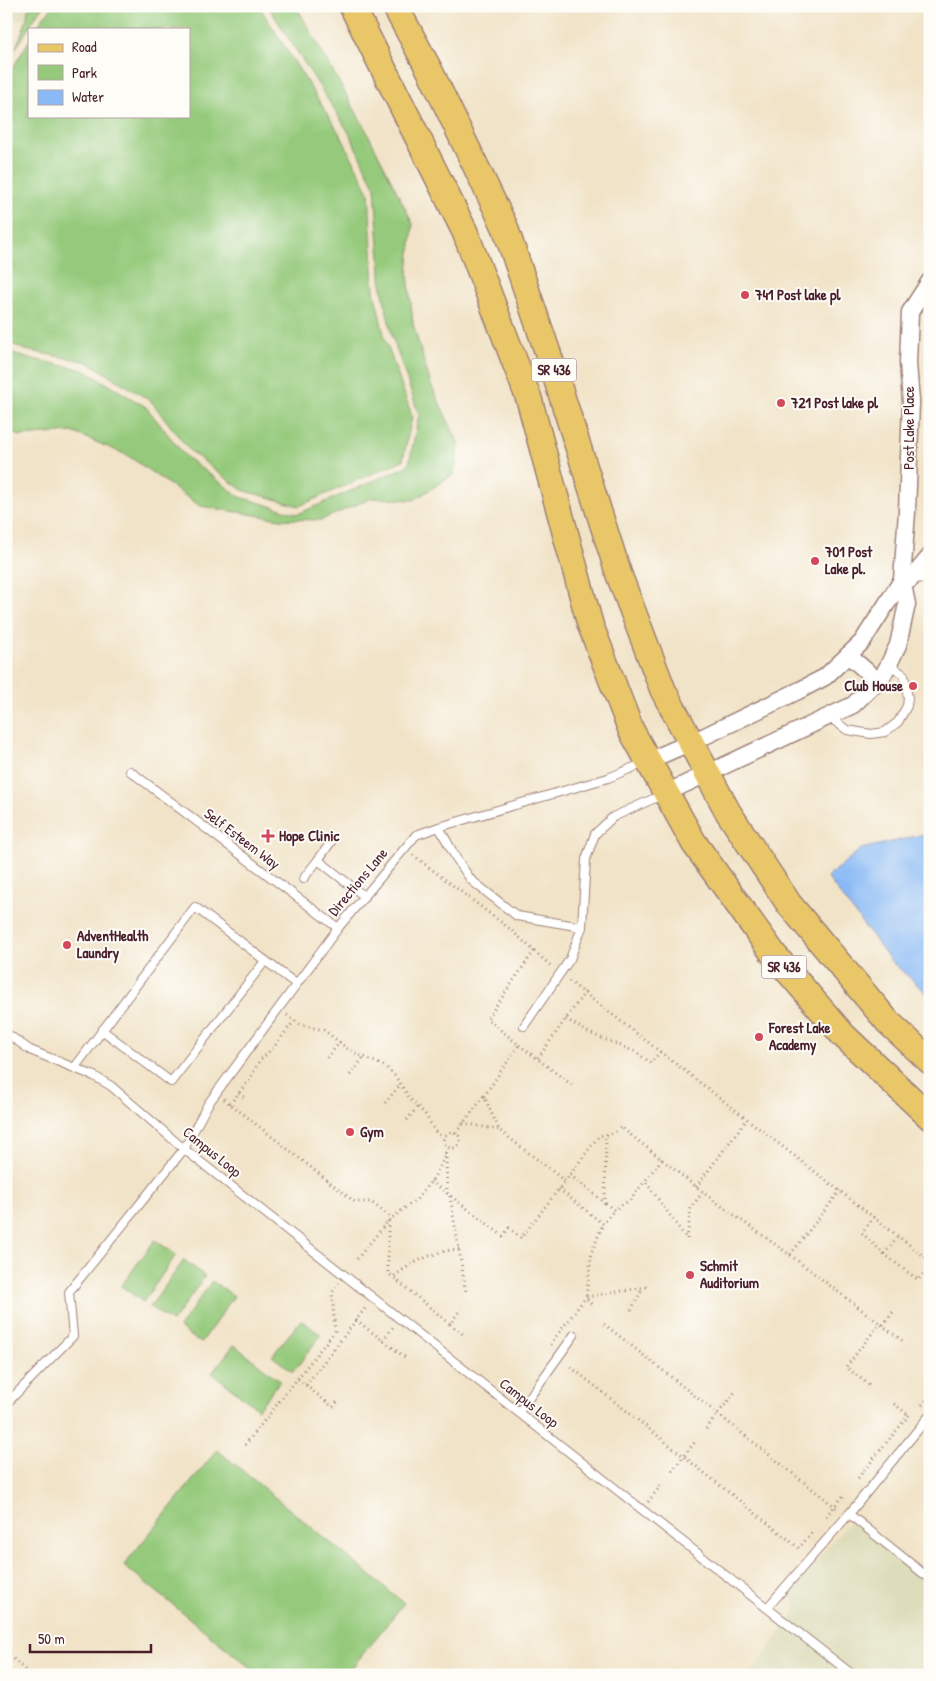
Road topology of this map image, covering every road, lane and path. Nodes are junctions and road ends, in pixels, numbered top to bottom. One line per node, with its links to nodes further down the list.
1 (353, 6): 12 (main road, SR 436)
2 (395, 6): 11 (main road, SR 436)
3 (930, 281): 6 (street, Post Lake Place)
4 (930, 556): 6 (street, Post Lake Place)
5 (930, 578): 6 (lane)
6 (906, 580): 7 (street, Post Lake Place); 8 (street, Post Lake Place)
7 (848, 655): 9 (street); 11 (street, Post Lake Place)
8 (889, 664): 9 (street, Post Lake Place); 10 (lane)
9 (878, 681): 10 (street, Post Lake Place)
10 (829, 717): 14 (street, Post Lake Place)
11 (691, 742): 12 (street, Post Lake Place); 14 (main road, SR 436)
12 (648, 761): 15 (main road, SR 436); 16 (lane, Directions Lane)
13 (130, 771): 23 (lane, Self Esteem Way)
14 (707, 773): 15 (street, Post Lake Place); 42 (main road, SR 436)
15 (666, 793): 22 (lane); 54 (main road, SR 436)
16 (439, 827): 21 (lane, Directions Lane); 22 (lane)
17 (331, 842): 19 (lane)
18 (411, 853): 24 (path)
19 (318, 860): 20 (lane); 21 (lane)
20 (303, 879)
21 (364, 896): 23 (lane, Directions Lane)
22 (582, 927): 33 (lane)
23 (338, 928): 28 (lane, Directions Lane)
24 (534, 951): 26 (path); 37 (path)
25 (265, 961): 28 (lane); 34 (lane); 34 (lane)
26 (553, 968)
27 (569, 980): 29 (path)
28 (296, 984): 30 (lane, Directions Lane)
29 (585, 992): 31 (path); 38 (path)
30 (279, 1008): 32 (path); 47 (lane, Directions Lane)
31 (566, 1019): 38 (path); 41 (path)
32 (294, 1021): 36 (path); 48 (path)
33 (524, 1026)
34 (102, 1030): 43 (lane)
35 (6, 1033): 43 (lane, Campus Loop)
36 (340, 1042): 39 (path); 40 (path)
37 (520, 1044): 41 (path); 49 (path)
38 (660, 1052): 55 (path)
39 (364, 1057): 44 (path); 45 (path)
40 (327, 1058)
41 (538, 1058): 46 (path)
42 (930, 1061)
43 (75, 1067): 63 (lane, Campus Loop)
44 (350, 1075)
45 (400, 1085): 51 (path); 53 (path)
46 (572, 1085)
47 (216, 1093): 52 (path); 63 (lane, Directions Lane)
48 (238, 1093): 50 (path); 52 (path)
49 (484, 1096): 57 (path); 58 (path)
50 (246, 1099)
51 (385, 1103)
52 (230, 1104): 78 (path)
53 (418, 1106): 56 (path); 61 (path)
54 (930, 1118)
55 (748, 1119): 70 (path); 72 (path)
56 (407, 1120)
57 (463, 1123): 58 (path); 59 (path)
58 (499, 1130): 69 (path)
59 (456, 1133): 61 (path); 62 (path)
60 (606, 1136): 65 (path); 66 (path); 75 (path)
61 (443, 1138): 62 (path)
62 (447, 1148): 64 (path)
63 (184, 1149): 91 (lane, Campus Loop); 116 (lane, Directions Lane)
64 (446, 1153): 67 (path); 74 (path)
65 (662, 1159): 68 (path); 70 (path)
66 (570, 1175): 69 (path); 75 (path)
67 (431, 1181): 74 (path); 78 (path)
68 (646, 1181): 73 (path); 76 (path)
69 (565, 1182): 71 (path)
70 (696, 1186): 73 (path)
71 (559, 1189): 74 (path); 79 (path)
72 (840, 1191): 77 (path); 83 (path)
73 (703, 1192): 83 (path)
74 (449, 1195): 81 (path)
75 (605, 1204): 76 (path)
76 (614, 1210): 79 (path)
77 (874, 1218): 80 (path); 82 (path)
78 (390, 1219): 84 (path); 87 (path)
79 (603, 1224): 90 (path)
80 (898, 1236): 82 (path); 85 (path)
81 (459, 1249): 87 (path); 89 (path)
82 (884, 1254): 86 (path)
83 (790, 1255): 100 (path)
84 (357, 1258)
85 (930, 1261)
86 (930, 1266)
87 (394, 1277): 98 (path)
88 (339, 1282): 103 (path)
89 (466, 1292)
90 (586, 1297): 92 (path); 95 (path); 107 (path)
91 (374, 1298): 96 (lane, Campus Loop); 97 (path)
92 (591, 1304)
93 (461, 1309): 98 (path)
94 (895, 1309): 100 (path)
95 (631, 1310)
96 (400, 1318): 104 (path); 119 (lane, Campus Loop)
97 (356, 1320): 104 (path); 105 (path)
98 (450, 1324): 101 (path)
99 (604, 1324): 120 (path)
100 (881, 1324): 106 (path); 111 (path)
101 (464, 1334)
102 (574, 1335): 119 (lane)
103 (332, 1337): 105 (path); 110 (path)
104 (383, 1340): 108 (path)
105 (339, 1342): 112 (path)
106 (904, 1342)
107 (549, 1352)
108 (406, 1358)
109 (571, 1367): 125 (path)
110 (298, 1379): 112 (path); 124 (path)
111 (870, 1384)
112 (306, 1385): 115 (path)
113 (735, 1392): 120 (path)
114 (930, 1396): 118 (path)
115 (339, 1400)
116 (6, 1404)
117 (894, 1404): 127 (path)
118 (918, 1410)
119 (519, 1412): 131 (lane, Campus Loop)
120 (718, 1414): 122 (path); 130 (path)
121 (930, 1415): 132 (lane)
122 (706, 1429)
123 (695, 1442): 125 (path)
124 (245, 1445)
125 (684, 1457): 126 (path); 134 (path)
126 (672, 1472)
127 (858, 1478)
128 (661, 1485): 131 (path)
129 (843, 1496): 130 (path)
130 (834, 1506): 132 (path); 133 (path)
131 (642, 1510): 136 (lane, Campus Loop)
132 (849, 1514): 135 (lane); 136 (lane)
133 (826, 1516)
134 (812, 1532)
135 (930, 1579)
136 (767, 1608): 139 (lane, Campus Loop)
137 (6, 1652): 138 (path)
138 (30, 1675)
139 (853, 1675)

